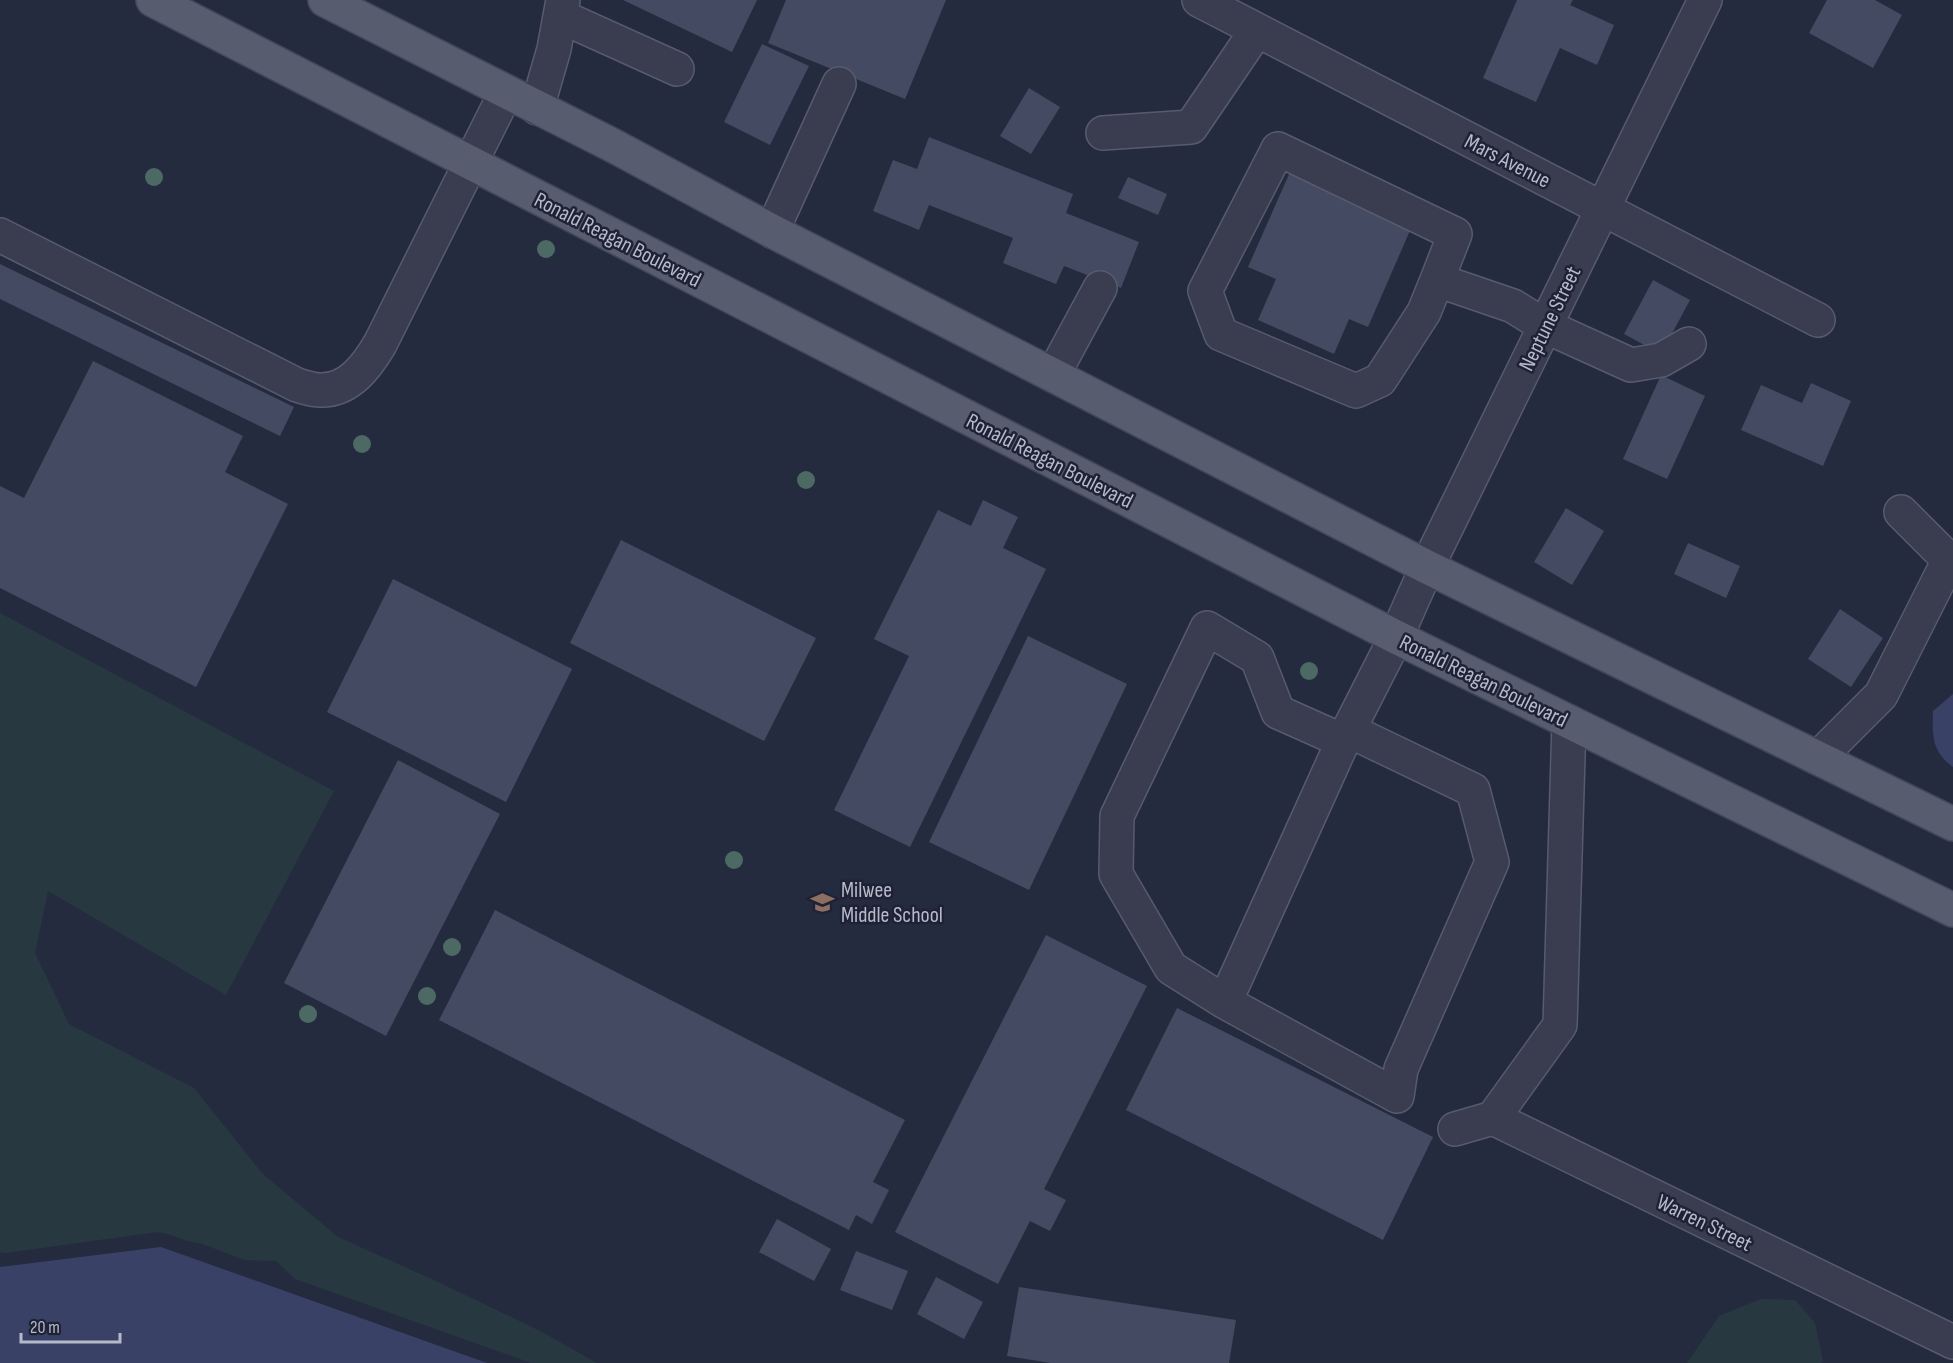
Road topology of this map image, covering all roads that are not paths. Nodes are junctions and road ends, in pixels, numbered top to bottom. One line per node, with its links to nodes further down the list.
1 (153, 0): 12 (main road, Ronald Reagan Boulevard)
2 (1199, 0): 6 (street, Mars Avenue)
3 (1705, 0): 13 (street, Neptune Street)
4 (327, 1): 9 (main road)
5 (562, 8): 7 (street); 10 (street)
6 (1257, 30): 11 (street); 13 (street, Mars Avenue)
7 (676, 69)
8 (839, 84): 14 (street)
9 (506, 92): 10 (main road); 12 (street)
10 (537, 108): 14 (main road)
11 (1103, 133)
12 (470, 163): 15 (street); 24 (main road, Ronald Reagan Boulevard)
13 (1601, 209): 18 (street, Mars Avenue); 19 (street, Neptune Street)
14 (772, 231): 21 (main road)
15 (0, 235)
16 (1437, 280): 16 (street); 19 (street)
17 (1100, 288): 21 (street)
18 (1818, 320)
19 (1545, 326): 20 (street); 23 (street, Neptune Street)
20 (1689, 344)
21 (1053, 375): 23 (main road)
22 (1900, 512): 27 (street)
23 (1427, 567): 24 (street, Neptune Street); 27 (main road)
24 (1396, 637): 25 (main road, Ronald Reagan Boulevard); 26 (street, Neptune Street)
25 (1569, 722): 29 (main road, Ronald Reagan Boulevard); 31 (street)
26 (1346, 735): 30 (street, Neptune Street); 30 (street); 30 (street)
27 (1818, 758): 28 (main road)
28 (1953, 824)
29 (1953, 910)
30 (1225, 1002)
31 (1493, 1118): 32 (street); 33 (street, Warren Street)
32 (1455, 1129)
33 (1948, 1349)

